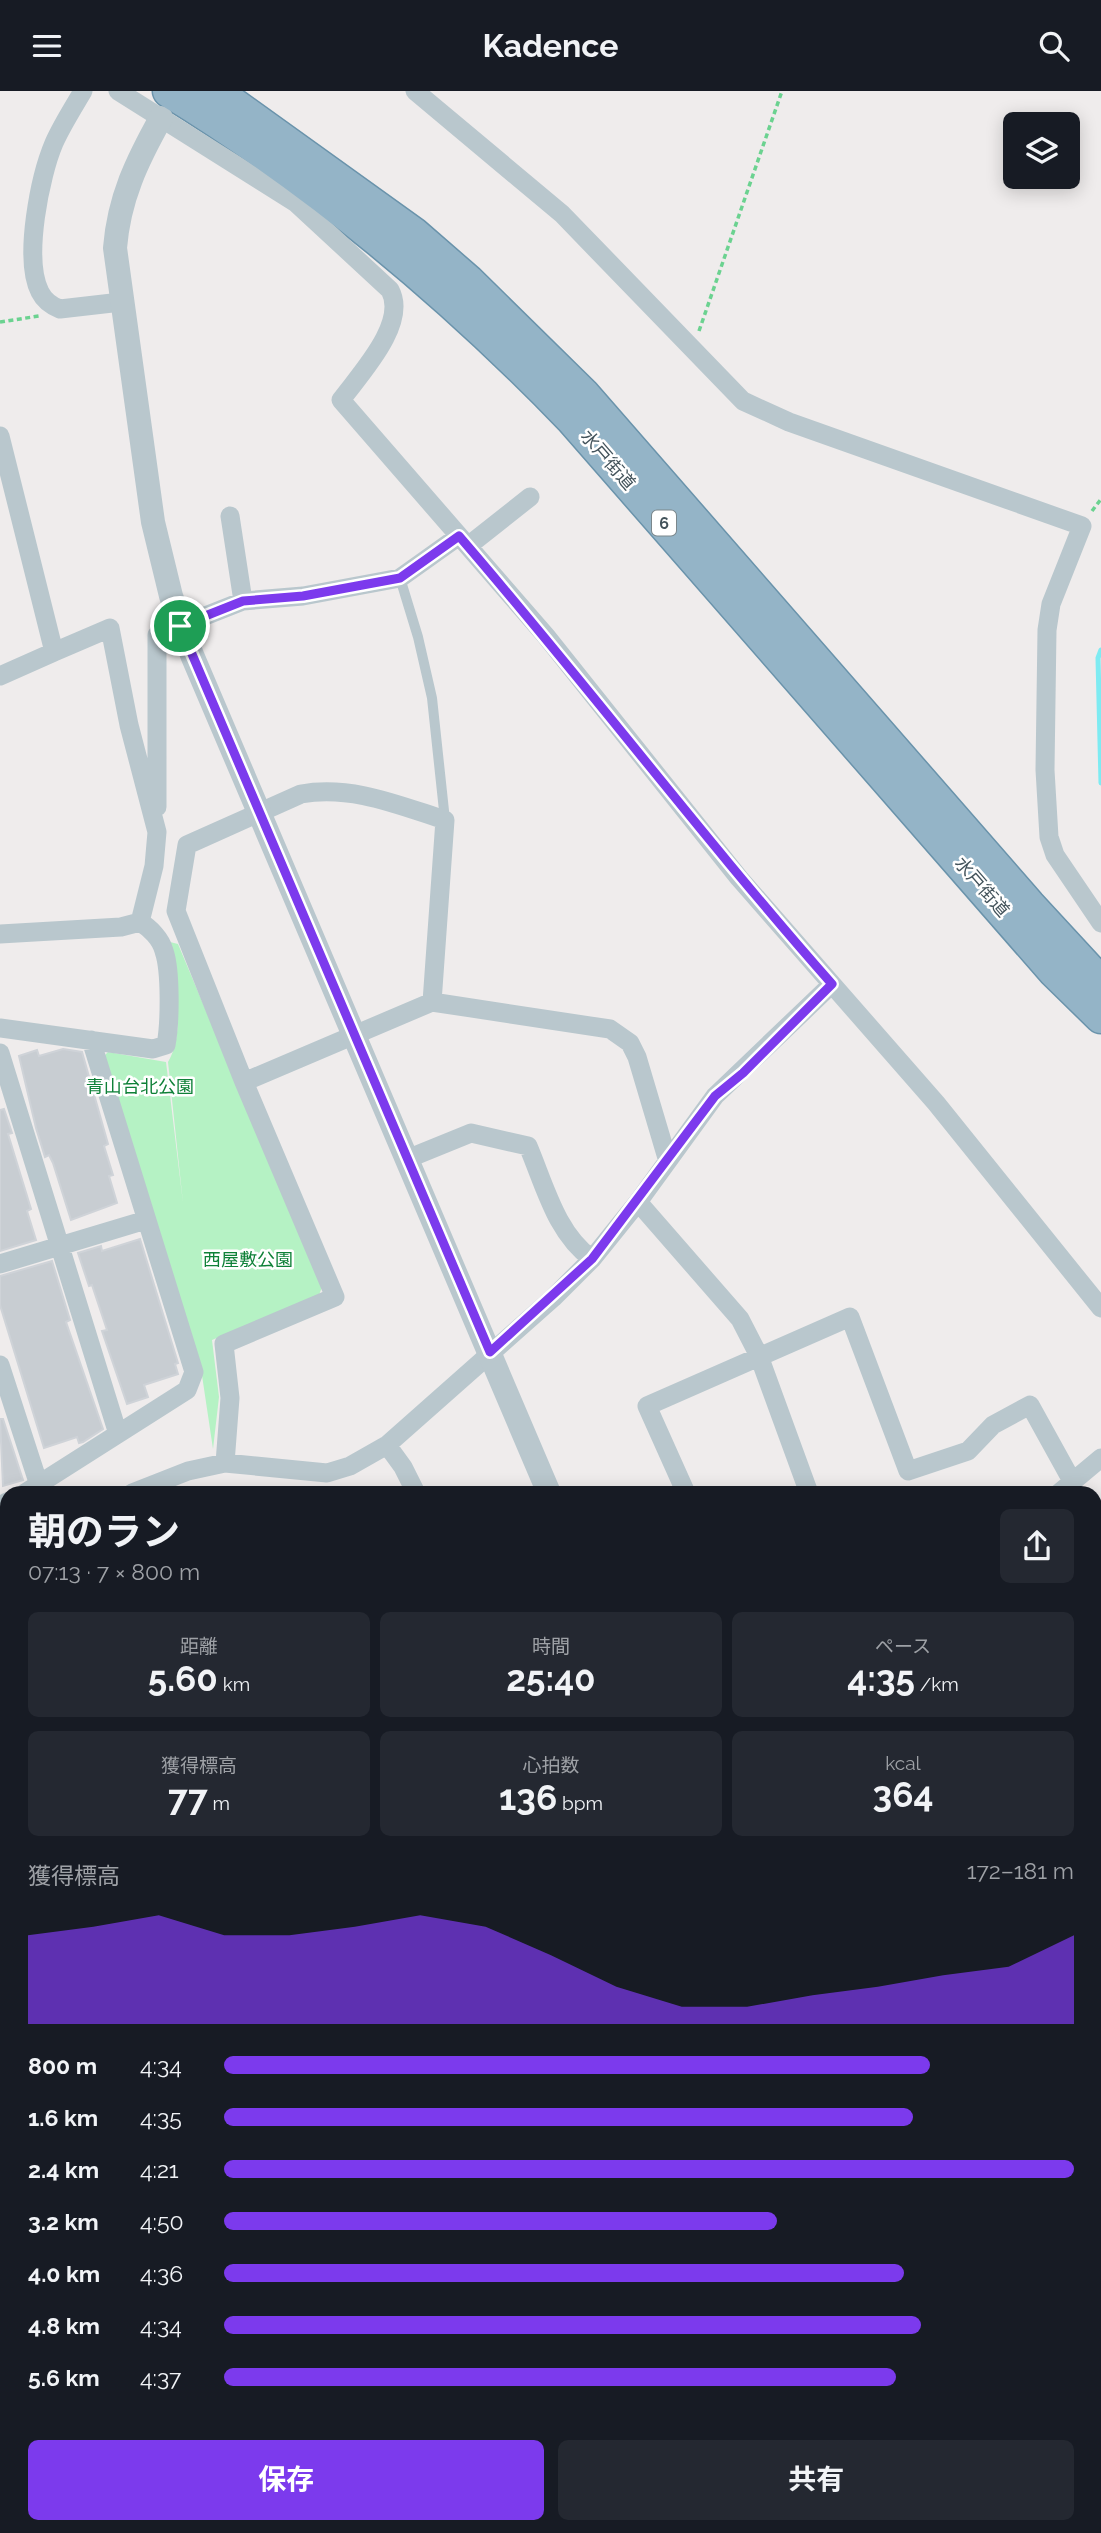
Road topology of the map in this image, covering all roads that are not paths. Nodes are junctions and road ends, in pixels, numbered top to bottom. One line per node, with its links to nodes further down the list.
1 (83, 91): 6 (street)
2 (118, 91): 5 (street)
3 (215, 91): 22 (highway, 水戸街道 / 6)
4 (415, 91): 20 (street)
5 (165, 105): 6 (street); 10 (street); 25 (highway, 水戸街道 / 6)
6 (121, 302): 13 (street)
7 (0, 436): 14 (street)
8 (530, 497): 10 (street)
9 (230, 516): 12 (street)
10 (463, 541): 11 (street); 23 (street)
11 (400, 578): 12 (street); 17 (lane)
12 (243, 601): 13 (street)
13 (180, 626): 16 (street); 18 (street)
14 (54, 652): 15 (street); 18 (street)
15 (0, 676)
16 (260, 812): 17 (street); 27 (street); 30 (street)
17 (445, 820): 24 (street)
18 (157, 832): 19 (street)
19 (140, 922): 21 (street); 28 (street)
20 (1101, 923)
21 (0, 934)
22 (1101, 983)
23 (832, 984): 31 (street); 38 (street)
24 (432, 1002): 27 (street); 31 (street)
25 (1101, 1017)
26 (0, 1028): 28 (street)
27 (354, 1036): 30 (street); 32 (street)
28 (90, 1040): 34 (street)
29 (0, 1053): 35 (street)
30 (244, 1082): 45 (street)
31 (667, 1158): 33 (street)
32 (407, 1159): 36 (street); 39 (street)
33 (638, 1202): 36 (street); 40 (street)
34 (146, 1220): 35 (street); 42 (street)
35 (59, 1247): 37 (street); 42 (street)
36 (592, 1259): 39 (street)
37 (0, 1264)
38 (1101, 1308)
39 (490, 1352): 43 (street); 52 (street)
40 (759, 1356): 53 (street); 54 (street); 55 (street)
41 (0, 1365): 47 (street)
42 (118, 1434): 48 (street)
43 (387, 1445): 46 (street); 51 (street)
44 (1101, 1458): 56 (street)
45 (225, 1464): 46 (street); 49 (street)
46 (303, 1473): 50 (street)
47 (31, 1486)
48 (37, 1486)
49 (150, 1486)
50 (308, 1486)
51 (412, 1486)
52 (546, 1486)
53 (683, 1486)
54 (806, 1486)
55 (1065, 1486)
56 (1066, 1486)

